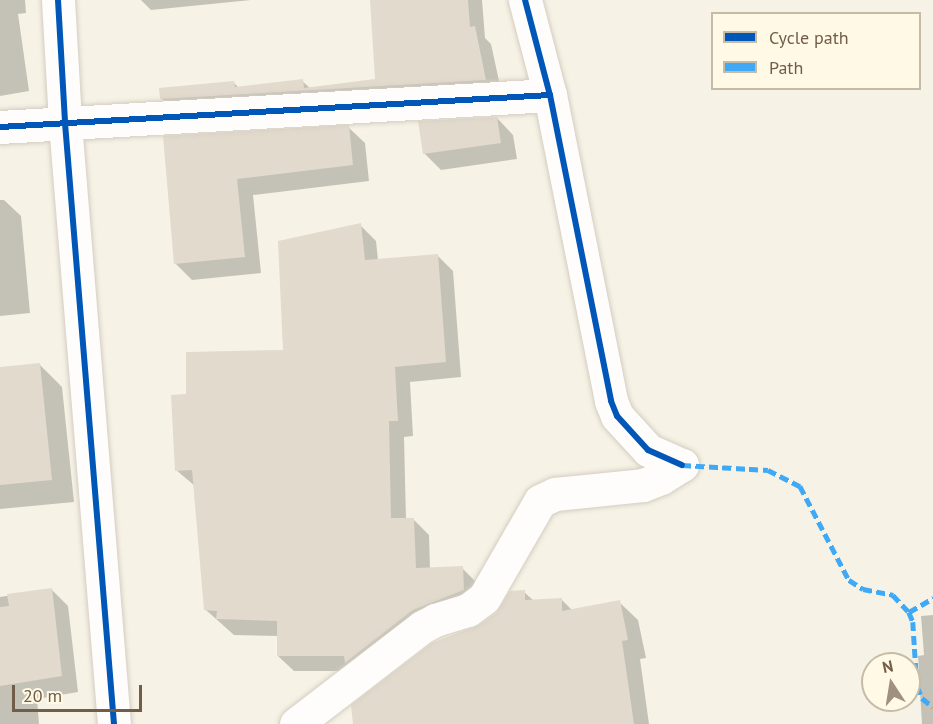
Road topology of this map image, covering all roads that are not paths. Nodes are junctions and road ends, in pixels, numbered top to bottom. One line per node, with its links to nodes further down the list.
1 (58, 0): 4 (street)
2 (525, 0): 3 (street)
3 (550, 95): 4 (street); 7 (street)
4 (65, 123): 5 (street); 6 (street)
5 (0, 127)
6 (114, 724)
7 (296, 724)

